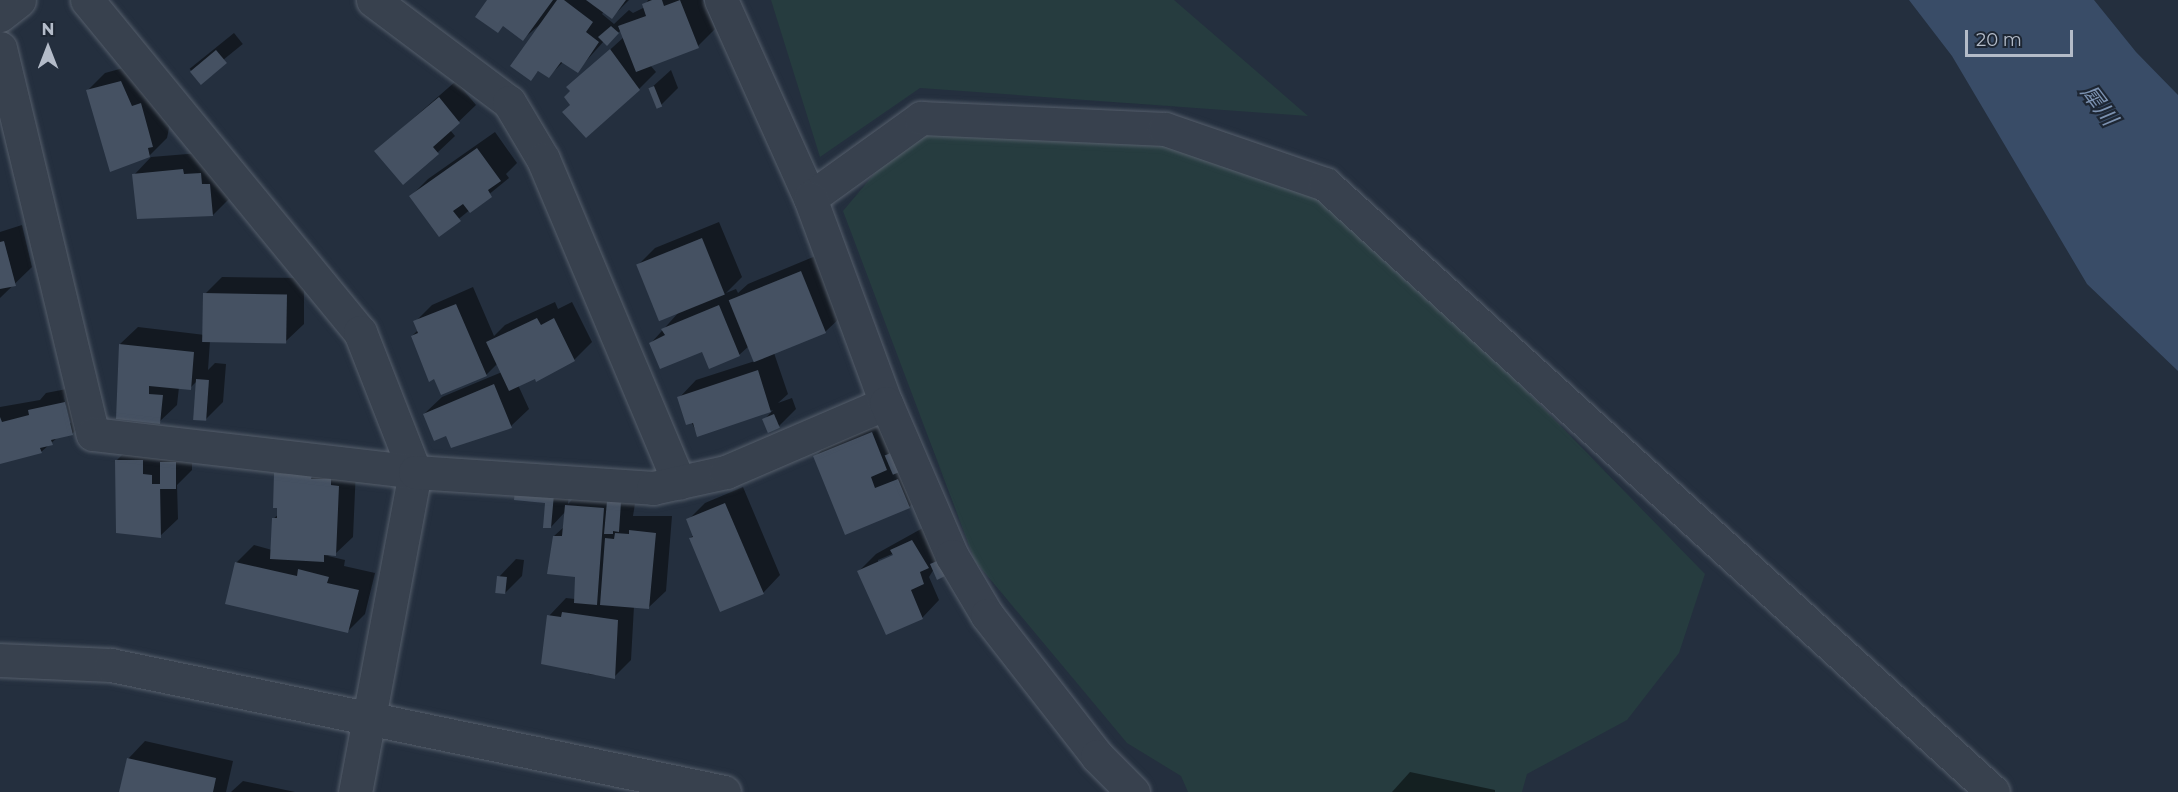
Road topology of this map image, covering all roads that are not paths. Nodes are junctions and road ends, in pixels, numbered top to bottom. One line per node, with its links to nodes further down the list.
1 (19, 0): 5 (street)
2 (87, 0): 9 (street)
3 (373, 0): 10 (street)
4 (721, 0): 7 (street)
5 (0, 15)
6 (0, 48): 9 (street)
7 (810, 198): 8 (street); 16 (street)
8 (886, 403): 10 (street); 15 (street)
9 (415, 472): 10 (street); 12 (street)
10 (679, 483)
11 (0, 660): 12 (street)
12 (370, 720): 13 (street); 14 (street)
13 (354, 792)
14 (724, 792)
15 (1133, 792)
16 (1993, 792)

